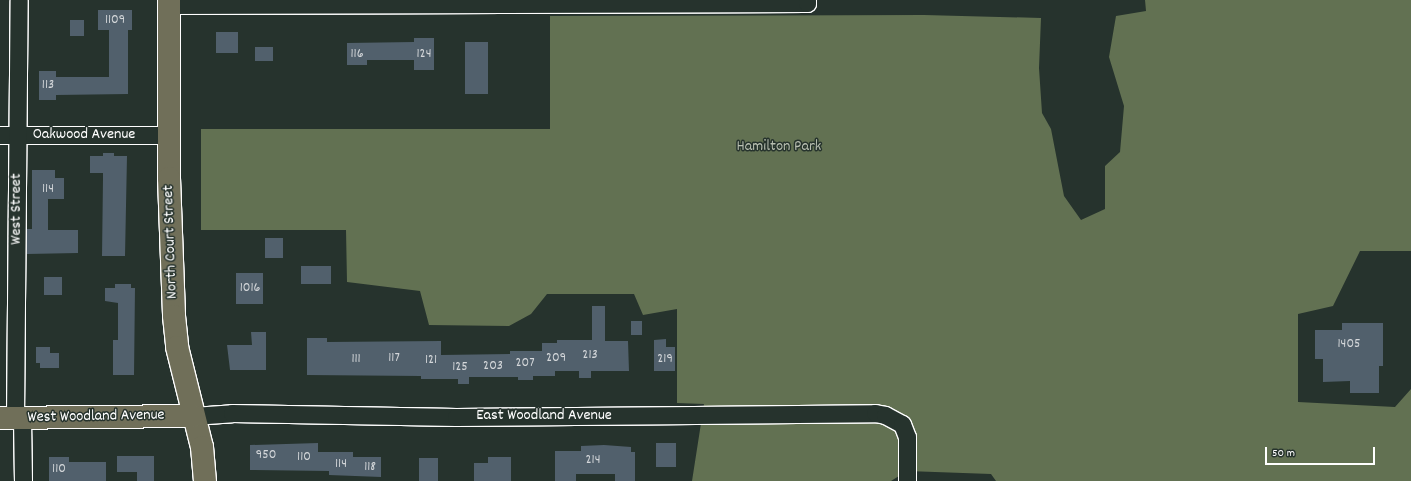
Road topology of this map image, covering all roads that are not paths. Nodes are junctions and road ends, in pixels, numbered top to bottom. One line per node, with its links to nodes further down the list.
1 (19, 0): 5 (street, West Street)
2 (169, 2): 3 (street); 6 (main road, North Court Street)
3 (807, 2)
4 (0, 135): 5 (street, Oakwood Avenue)
5 (18, 135): 6 (street, Oakwood Avenue); 8 (street, West Street)
6 (169, 135): 7 (main road, North Court Street)
7 (193, 416): 8 (main road, West Woodland Avenue); 10 (main road, North Court Street); 11 (street, East Woodland Avenue)
8 (12, 418): 9 (street, West Street)
9 (23, 481)
10 (205, 481)
11 (907, 481)

